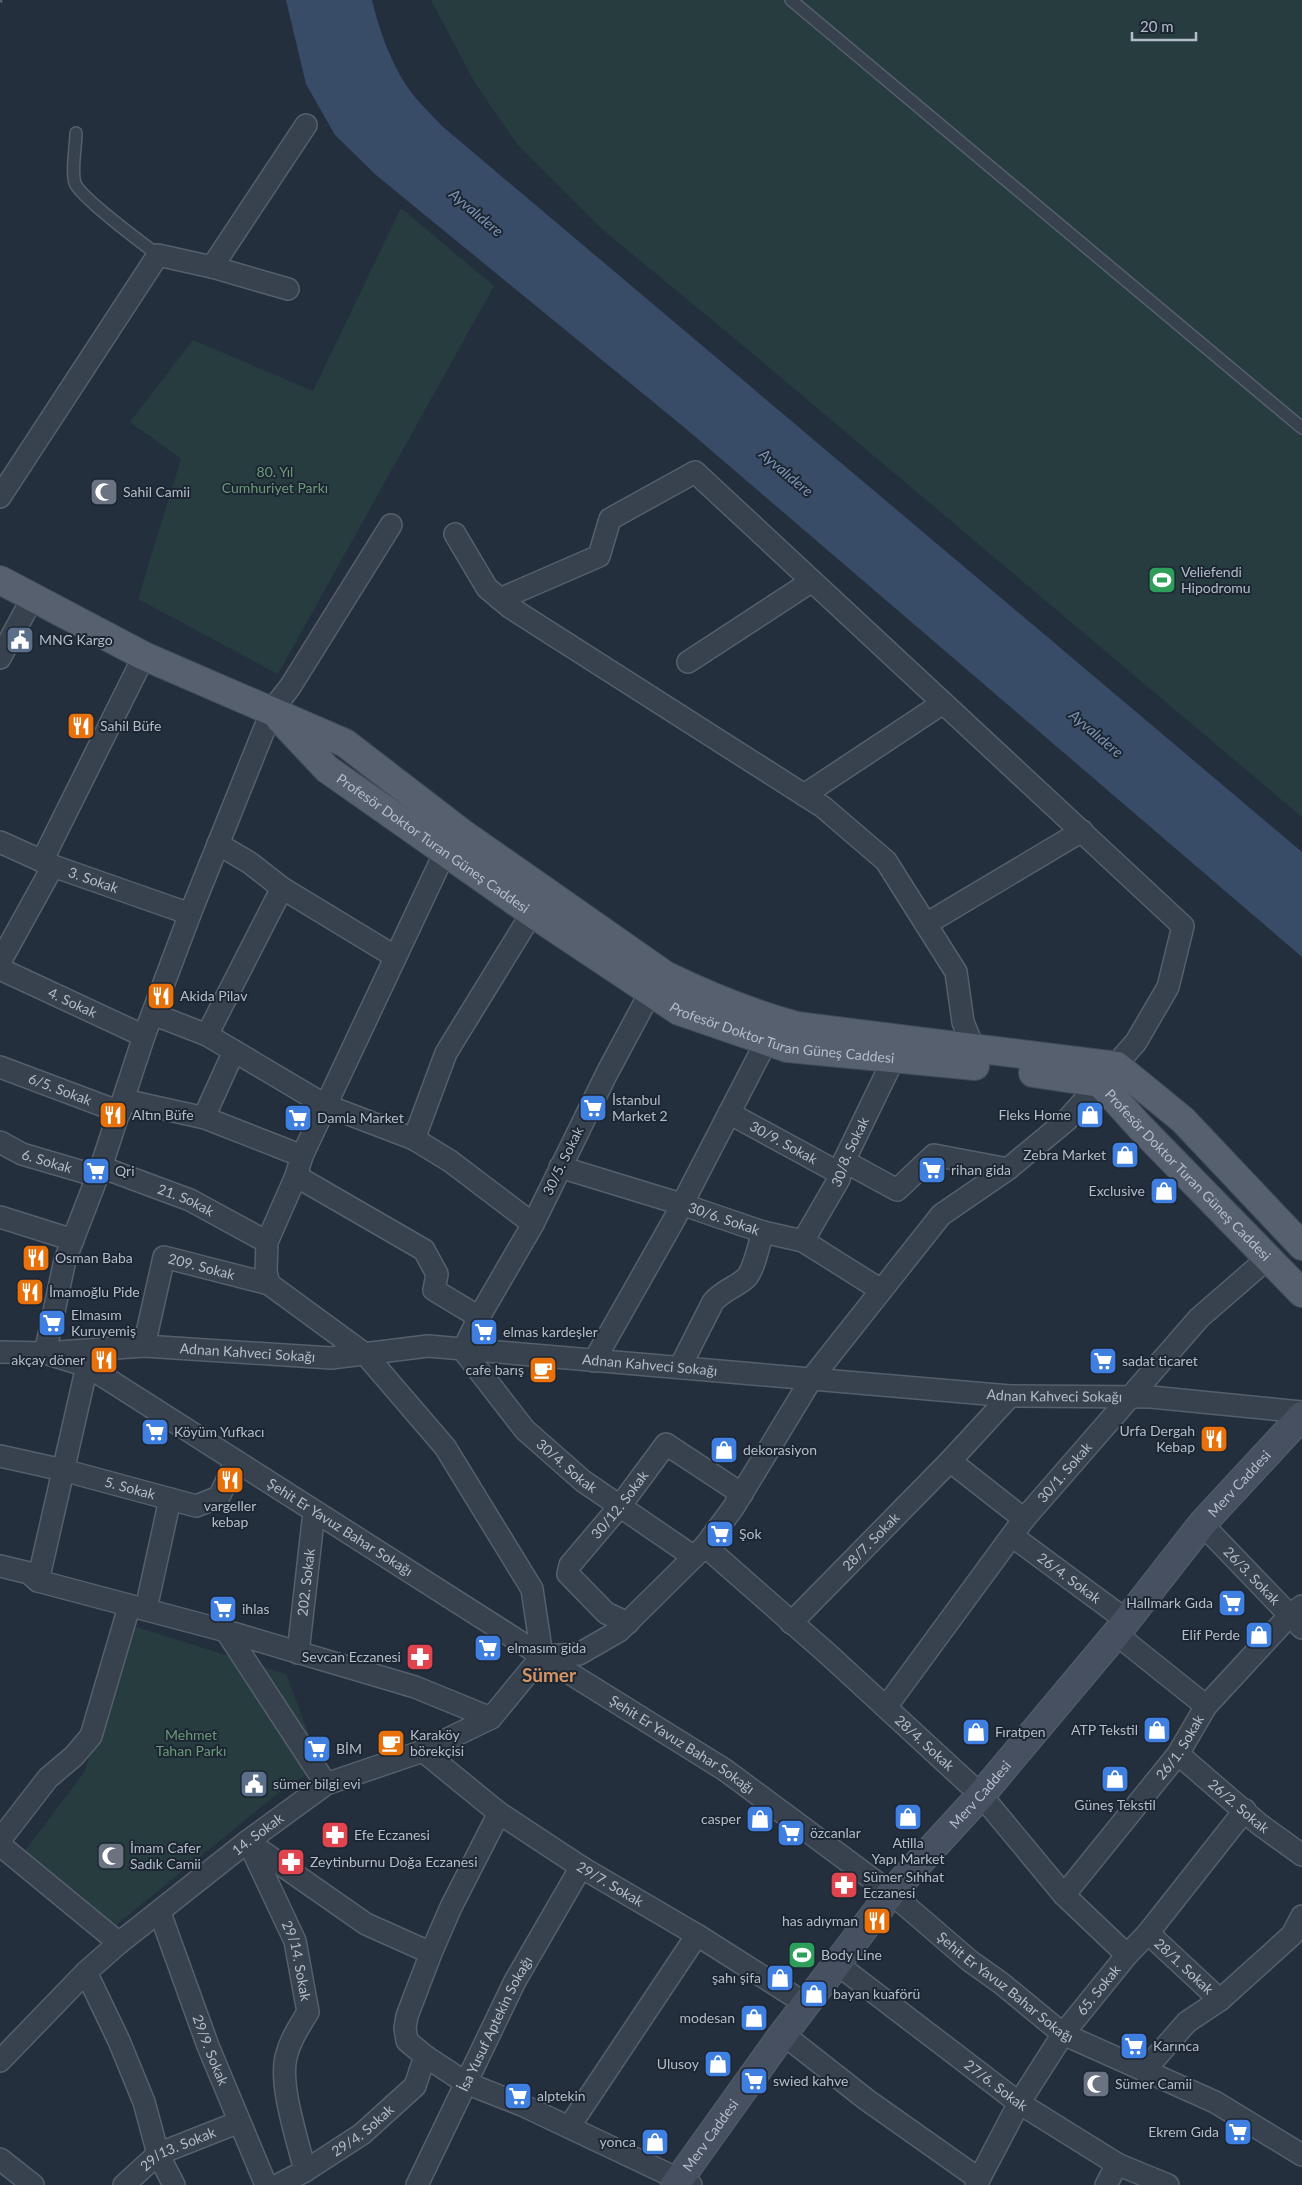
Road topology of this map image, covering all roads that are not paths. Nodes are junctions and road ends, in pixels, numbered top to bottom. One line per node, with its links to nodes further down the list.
1 (791, 0): 7 (lane)
2 (306, 125): 5 (street)
3 (76, 133): 4 (lane)
4 (158, 255): 5 (street); 8 (street)
5 (212, 267): 6 (street)
6 (288, 289)
7 (1302, 428)
8 (0, 497)
9 (390, 525): 19 (street)
10 (454, 534): 14 (street)
11 (0, 580): 13 (main road, Profesör Doktor Turan Güneş Caddesi)
12 (812, 581): 14 (street); 17 (street); 18 (street)
13 (33, 597): 15 (main road, Profesör Doktor Turan Güneş Caddesi); 16 (street)
14 (500, 599): 20 (street)
15 (144, 656): 19 (main road, Profesör Doktor Turan Güneş Caddesi); 25 (street)
16 (0, 658)
17 (688, 662)
18 (943, 703): 20 (street); 21 (street)
19 (272, 710): 23 (street); 24 (main road, Profesör Doktor Turan Güneş Caddesi); 27 (main road, Profesör Doktor Turan Güneş Caddesi)
20 (804, 795): 29 (street)
21 (1082, 831): 29 (street); 42 (street)
22 (0, 842): 25 (street, 3. Sokak)
23 (218, 844): 26 (street); 28 (street)
24 (445, 852): 27 (main road, Profesör Doktor Turan Güneş Caddesi); 30 (street)
25 (48, 864): 28 (street, 3. Sokak); 31 (street)
26 (282, 888): 30 (street); 35 (street)
27 (540, 903): 33 (main road, Profesör Doktor Turan Güneş Caddesi); 47 (street)
28 (190, 914): 34 (street)
29 (926, 924): 38 (street)
30 (394, 956): 43 (street)
31 (0, 962)
32 (0, 969): 36 (street, 4. Sokak)
33 (658, 983): 37 (main road, Profesör Doktor Turan Güneş Caddesi); 38 (main road, Profesör Doktor Turan Güneş Caddesi); 50 (street, 30/5. Sokak)
34 (153, 1014): 35 (street); 36 (street)
35 (207, 1035): 39 (street)
36 (144, 1036): 44 (street)
37 (766, 1042): 40 (main road, Profesör Doktor Turan Güneş Caddesi); 45 (street)
38 (973, 1047): 42 (main road, Profesör Doktor Turan Güneş Caddesi)
39 (234, 1051): 43 (street); 46 (street)
40 (893, 1060): 42 (main road, Profesör Doktor Turan Güneş Caddesi); 51 (street, 30/8. Sokak)
41 (0, 1066): 44 (street, 6/5. Sokak)
42 (1109, 1074): 52 (street); 61 (main road, Profesör Doktor Turan Güneş Caddesi); 62 (main road, Profesör Doktor Turan Güneş Caddesi)
43 (325, 1105): 47 (street); 49 (street)
44 (122, 1106): 46 (street, 6/5. Sokak); 53 (street)
45 (729, 1113): 51 (street, 30/9. Sokak); 54 (street)
46 (204, 1117): 49 (street, 6/5. Sokak)
47 (414, 1139): 56 (street)
48 (0, 1142): 53 (street, 6. Sokak)
49 (299, 1166): 60 (street); 66 (street, 6/5. Sokak)
50 (560, 1167): 54 (street, 30/6. Sokak); 56 (street, 30/5. Sokak)
51 (841, 1167): 52 (street, 30/9. Sokak); 59 (street, 30/8. Sokak)
52 (1008, 1170): 64 (street)
53 (99, 1172): 58 (street); 60 (street, 21. Sokak)
54 (681, 1204): 57 (street, 30/6. Sokak); 72 (street)
55 (0, 1217): 58 (street)
56 (532, 1224): 66 (street, 30/5. Sokak)
57 (763, 1232): 59 (street, 30/6. Sokak); 74 (street)
58 (73, 1240): 70 (street)
59 (803, 1241): 64 (street, 30/6. Sokak)
60 (267, 1242): 63 (street)
61 (1302, 1246)
62 (1268, 1258): 65 (main road, Profesör Doktor Turan Güneş Caddesi); 77 (street, 30/1. Sokak)
63 (269, 1284): 67 (street, 209. Sokak); 71 (street)
64 (881, 1290): 75 (street)
65 (1302, 1293)
66 (479, 1317): 68 (street, 30/5. Sokak)
67 (144, 1346): 70 (street, Adnan Kahveci Sokağı); 71 (street, Adnan Kahveci Sokağı)
68 (463, 1350): 71 (street, Adnan Kahveci Sokağı); 72 (street, Adnan Kahveci Sokağı); 86 (street, 30/4. Sokak)
69 (0, 1352): 70 (street, Adnan Kahveci Sokağı)
70 (45, 1354): 73 (street, Şehit Er Yavuz Bahar Sokağı)
71 (366, 1356): 101 (street)
72 (594, 1360): 74 (street, Adnan Kahveci Sokağı)
73 (87, 1366): 81 (street, Şehit Er Yavuz Bahar Sokağı); 83 (street)
74 (680, 1367): 75 (street, Adnan Kahveci Sokağı)
75 (812, 1378): 76 (street, Adnan Kahveci Sokağı); 84 (street)
76 (1010, 1396): 77 (street, Adnan Kahveci Sokağı); 82 (street, 28/7. Sokak)
77 (1130, 1396): 78 (street, Adnan Kahveci Sokağı); 88 (street, 30/1. Sokak)
78 (1302, 1412)
79 (1302, 1416): 89 (main road, Merv Caddesi)
80 (0, 1456): 83 (street, 5. Sokak)
81 (236, 1461): 85 (street, 5. Sokak); 87 (street, Şehit Er Yavuz Bahar Sokağı)
82 (950, 1461): 88 (street); 97 (street, 28/7. Sokak)
83 (63, 1470): 85 (street, 5. Sokak); 93 (street)
84 (742, 1494): 86 (street, 30/12. Sokak); 91 (street)
85 (170, 1499): 94 (street)
86 (620, 1506): 91 (street, 30/4. Sokak); 96 (street, 30/12. Sokak)
87 (314, 1512): 100 (street, 202. Sokak); 101 (street, Şehit Er Yavuz Bahar Sokağı)
88 (1024, 1519): 90 (street, 30/1. Sokak)
89 (1202, 1524): 95 (street, 26/3. Sokak); 98 (main road, Merv Caddesi)
90 (1012, 1536): 98 (street, 26/4. Sokak); 103 (street, 30/1. Sokak)
91 (700, 1552): 96 (street); 97 (street, 28/4. Sokak)
92 (0, 1566): 93 (street)
93 (38, 1581): 94 (street)
94 (138, 1608): 99 (street); 111 (street)
95 (1298, 1616): 102 (street, 26/1. Sokak)
96 (628, 1623): 101 (street)
97 (791, 1623): 103 (street, 28/4. Sokak)
98 (1121, 1627): 102 (street, 26/4. Sokak); 108 (main road, Merv Caddesi)
99 (226, 1630): 100 (street); 107 (street)
100 (298, 1653): 104 (street)
101 (542, 1656): 104 (street, 14. Sokak); 116 (street, Şehit Er Yavuz Bahar Sokağı)
102 (1206, 1706): 106 (street, 26/1. Sokak)
103 (886, 1707): 108 (street, 28/4. Sokak)
104 (491, 1718): 105 (street, 14. Sokak)
105 (423, 1751): 107 (street, 14. Sokak); 110 (street, 29/7. Sokak)
106 (1178, 1754): 109 (street, 26/2. Sokak); 117 (street, 26/1. Sokak)
107 (326, 1784): 112 (street, 14. Sokak)
108 (981, 1795): 116 (main road, Merv Caddesi); 117 (street, 28/4. Sokak)
109 (1245, 1810): 114 (street, 26/2. Sokak); 120 (street, 65. Sokak)
110 (499, 1813): 115 (street, 29/7. Sokak); 124 (street)
111 (0, 1840)
112 (248, 1841): 118 (street, 14. Sokak); 124 (street); 143 (street, 29/14. Sokak)
113 (0, 1845): 123 (street)
114 (1302, 1855)
115 (581, 1867): 121 (street, 29/7. Sokak); 135 (street, İsa Yusuf Aptekin Sokağı)
116 (891, 1893): 126 (main road, Merv Caddesi); 131 (street, Şehit Er Yavuz Bahar Sokağı)
117 (1064, 1895): 125 (street, 28/4. Sokak)
118 (160, 1913): 123 (street, 14. Sokak); 137 (street, 29/9. Sokak)
119 (1302, 1916): 122 (street)
120 (1148, 1933): 125 (street, 65. Sokak); 128 (street, 28/1. Sokak)
121 (697, 1935): 129 (street, 29/7. Sokak); 138 (street)
122 (1297, 1940): 128 (street)
123 (119, 1943): 127 (street, 14. Sokak)
124 (431, 1953): 132 (street)
125 (1127, 1955): 131 (street, 65. Sokak)
126 (837, 1964): 129 (main road, Merv Caddesi); 136 (street, 27/6. Sokak)
127 (86, 1972): 133 (street, 14. Sokak); 140 (street)
128 (1220, 2000): 134 (street)
129 (806, 2004): 130 (main road, Merv Caddesi)
130 (783, 2034): 144 (street); 145 (main road, Merv Caddesi)
131 (1063, 2034): 134 (street, Şehit Er Yavuz Bahar Sokağı); 136 (street, 65. Sokak)
132 (425, 2056): 135 (street); 143 (street, 29/4. Sokak)
133 (0, 2061)
134 (1144, 2070): 139 (street, Şehit Er Yavuz Bahar Sokağı)
135 (466, 2083): 138 (street); 151 (street, İsa Yusuf Aptekin Sokağı)
136 (1019, 2103): 142 (street, 27/6. Sokak); 144 (street, 65. Sokak)
137 (240, 2122): 140 (street, 29/13. Sokak); 149 (street, 29/9. Sokak)
138 (569, 2127): 145 (street)
139 (1301, 2152)
140 (158, 2154): 147 (street, 29/13. Sokak); 148 (street)
141 (0, 2159): 146 (street)
142 (1117, 2164): 152 (street); 153 (street, 27/6. Sokak)
143 (305, 2171): 150 (street, 29/4. Sokak)
144 (978, 2182)
145 (682, 2183)
146 (33, 2185)
147 (124, 2185)
148 (174, 2185)
149 (266, 2185)
150 (278, 2185)
151 (417, 2185)
152 (1106, 2185)
153 (1168, 2185)

